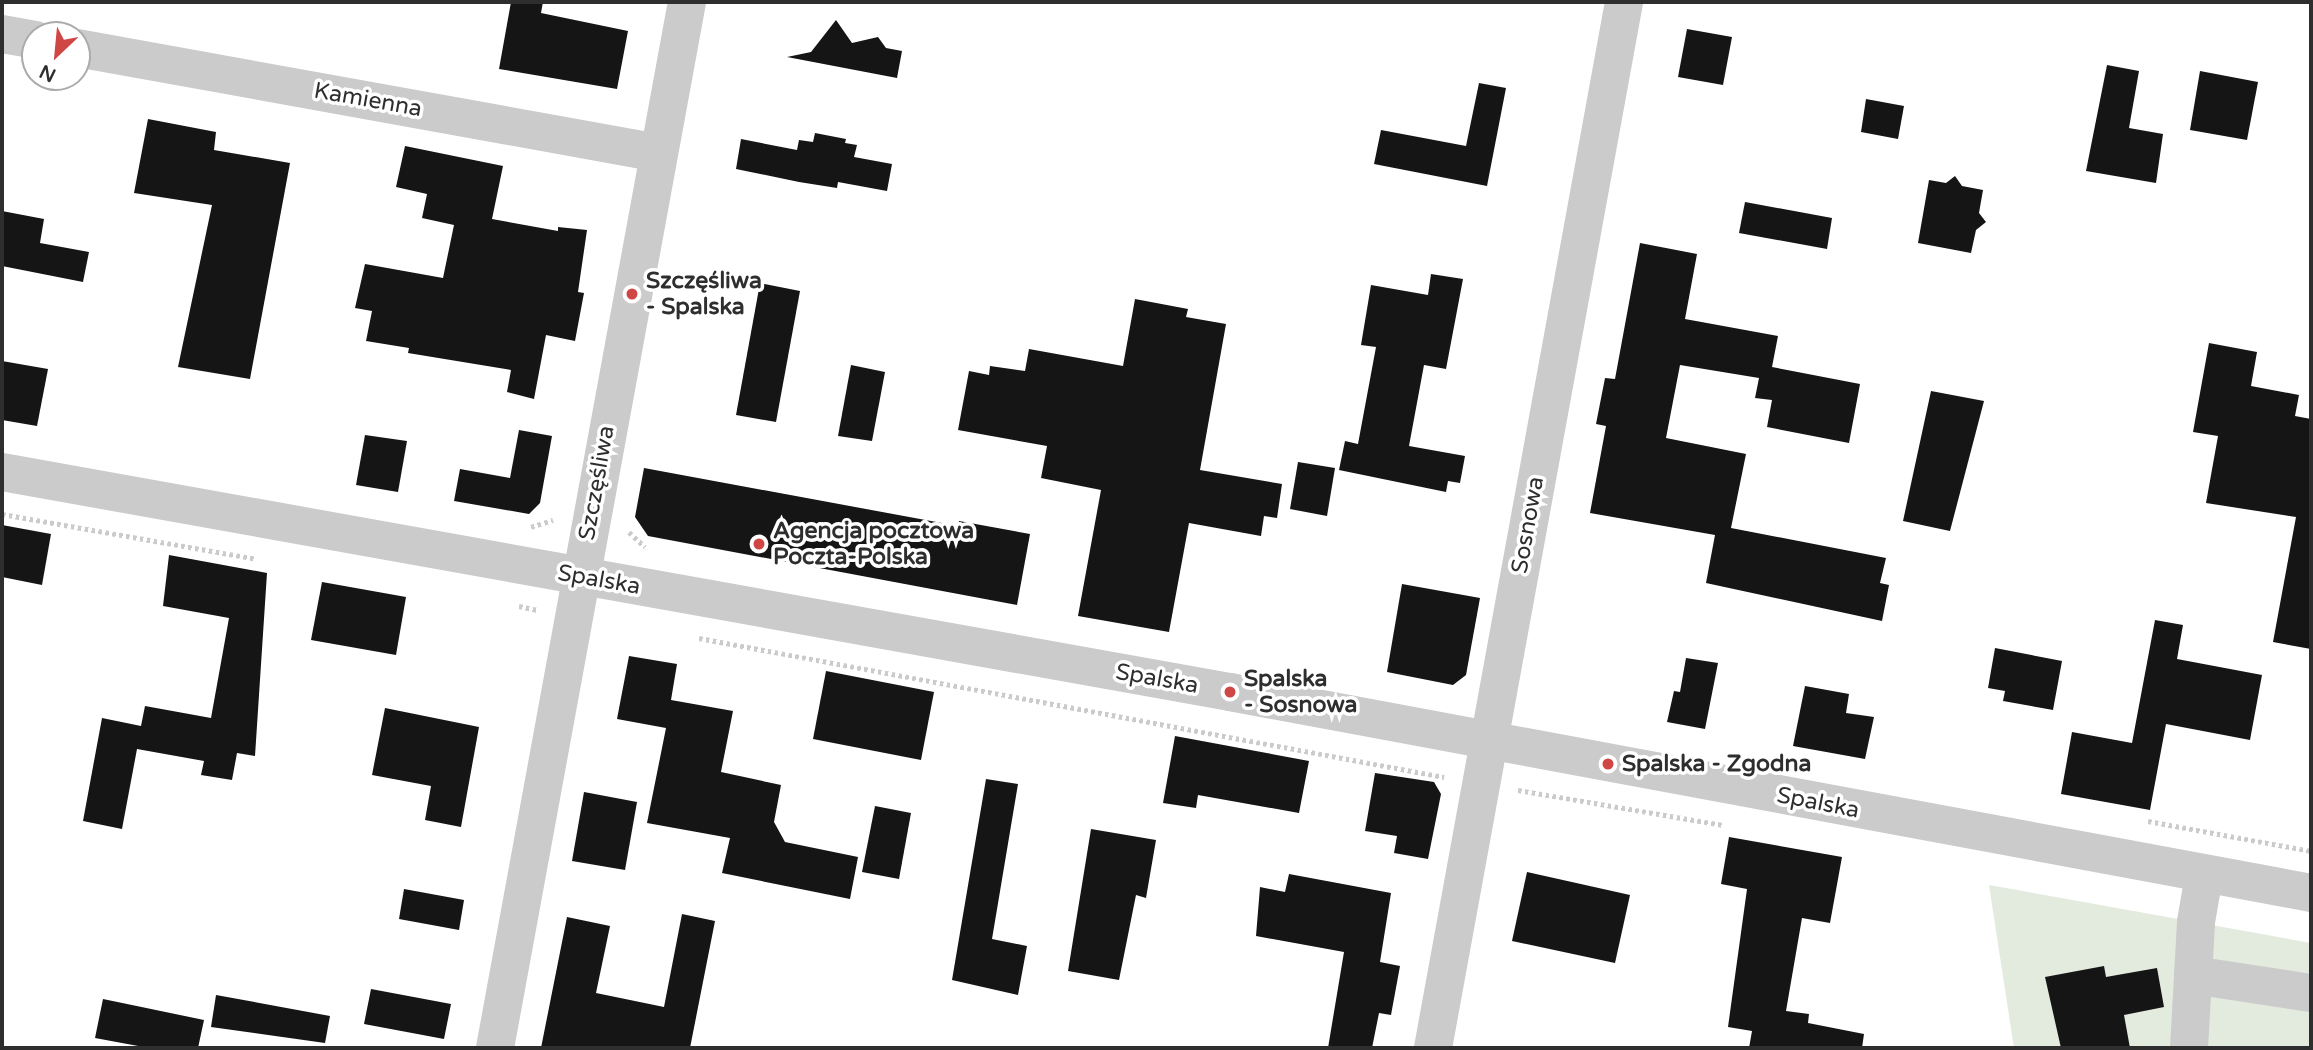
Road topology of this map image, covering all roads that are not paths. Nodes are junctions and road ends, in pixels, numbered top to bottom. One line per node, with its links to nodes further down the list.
1 (687, 2): 6 (street, Szczęśliwa)
2 (1625, 2): 9 (street, Sosnowa)
3 (2, 34): 4 (street)
4 (21, 37)
5 (91, 51): 6 (street, Kamienna)
6 (659, 153): 8 (street, Szczęśliwa)
7 (2, 472): 8 (street, Spalska)
8 (581, 578): 9 (street, Spalska); 14 (street, Szczęśliwa)
9 (1489, 742): 10 (street, Spalska); 15 (street, Sosnowa)
10 (2204, 875): 11 (street, Spalska); 12 (street)
11 (2311, 893)
12 (2193, 975): 13 (street); 16 (street)
13 (2311, 993)
14 (495, 1048)
15 (1433, 1048)
16 (2189, 1048)

